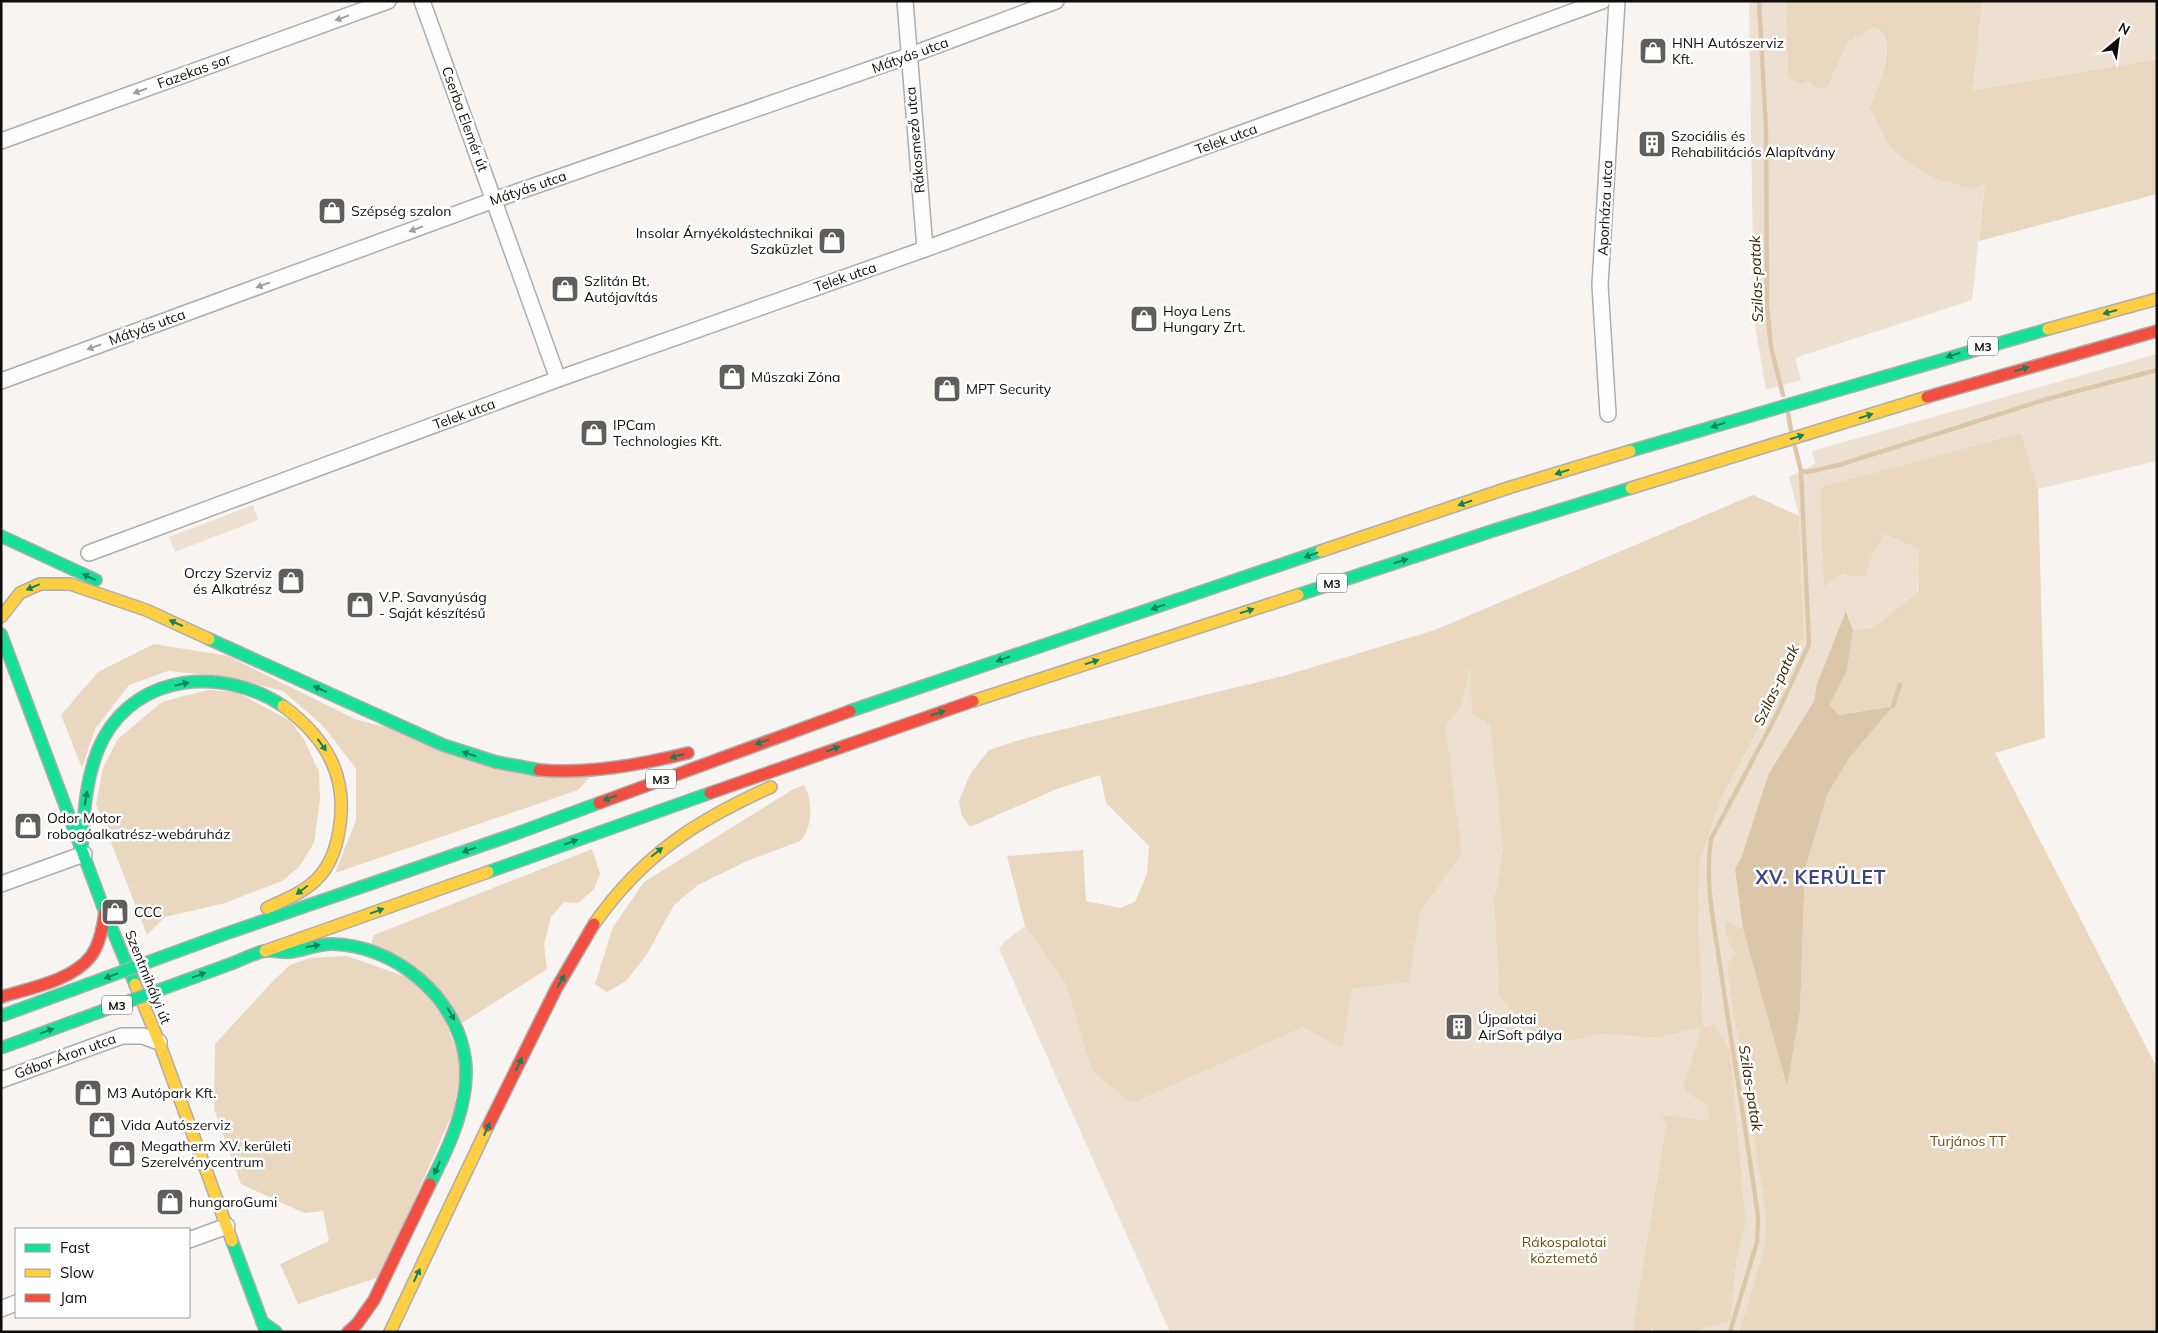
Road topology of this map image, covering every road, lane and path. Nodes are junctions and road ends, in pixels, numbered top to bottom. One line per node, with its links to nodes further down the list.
1 (388, 1): 8 (street, Fazekas sor, one-way to 8)
2 (422, 1): 9 (street, Cserba Elemér út)
3 (905, 1): 7 (street, Rákosmező utca)
4 (1056, 1): 7 (street, Mátyás utca)
5 (1602, 1): 10 (street, Telek utca)
6 (1618, 1): 15 (street, Aporháza utca)
7 (908, 56): 9 (street, Mátyás utca); 10 (street, Rákosmező utca)
8 (1, 141)
9 (494, 200): 13 (street, Cserba Elemér út); 14 (street, Mátyás utca, one-way to 14)
10 (925, 249): 13 (street, Telek utca)
11 (2157, 299): 22 (main road, M3, one-way to 22)
12 (2157, 331): 24 (main road, M3, one-way to 12)
13 (558, 379): 17 (street, Telek utca)
14 (1, 381)
15 (1608, 414)
16 (1, 536): 18 (main road, one-way to 16)
17 (89, 553)
18 (146, 610): 19 (main road, one-way to 19); 25 (main road, one-way to 18)
19 (1, 617)
20 (1, 634): 21 (main road, Szentmihályi út)
21 (8, 670): 28 (main road, Szentmihályi út)
22 (808, 724): 23 (main road); 31 (main road, M3, one-way to 31)
23 (777, 725)
24 (892, 728): 26 (main road); 32 (main road, M3, one-way to 24)
25 (701, 749)
26 (828, 764)
27 (782, 783): 45 (main road, one-way to 27)
28 (83, 850): 29 (street); 30 (main road, Szentmihályi út); 31 (main road, one-way to 31)
29 (1, 884)
30 (105, 912): 33 (main road); 35 (main road, Szentmihályi út)
31 (222, 935): 34 (main road, M3, one-way to 34, bridge)
32 (265, 951): 36 (main road, M3, one-way to 32, bridge); 44 (main road, one-way to 44)
33 (1, 997)
34 (1, 1016)
35 (158, 1042): 37 (street, Gábor Áron utca); 38 (main road, Szentmihályi út)
36 (1, 1048)
37 (1, 1080)
38 (226, 1226): 39 (street); 42 (main road, Szentmihályi út)
39 (190, 1240)
40 (15, 1303): 41 (street)
41 (1, 1309)
42 (264, 1327): 43 (main road)
43 (276, 1332)
44 (348, 1332)
45 (388, 1332)

